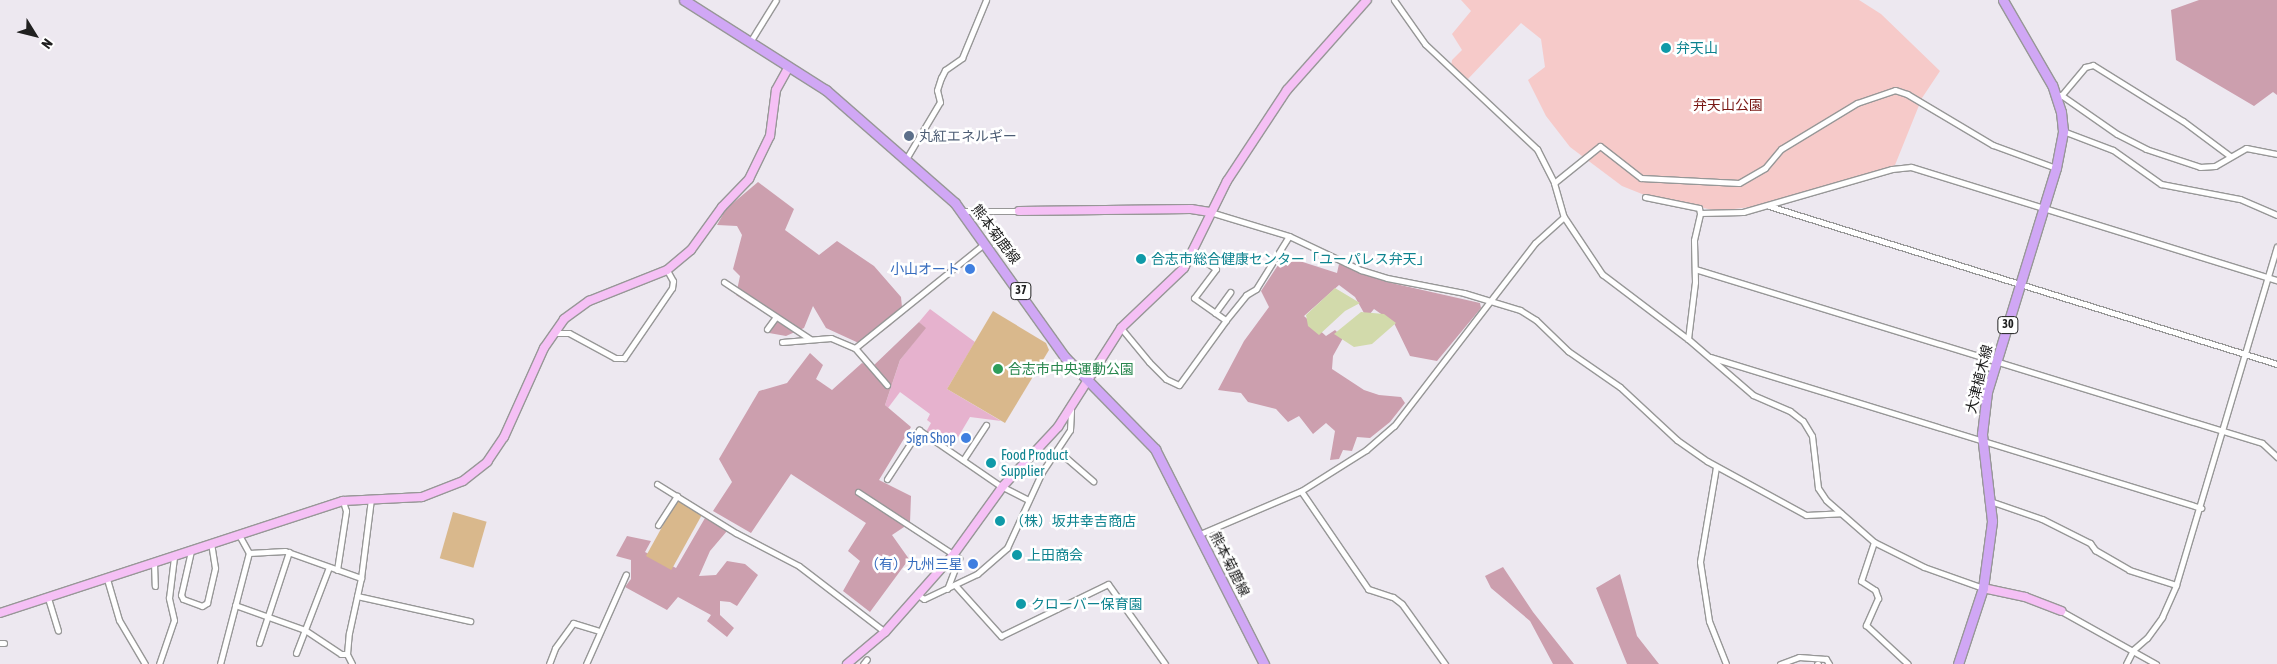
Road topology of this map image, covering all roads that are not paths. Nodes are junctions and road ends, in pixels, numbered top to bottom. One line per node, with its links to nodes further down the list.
1 (684, 0): 7 (main road, 熊本菊鹿線 / 37)
2 (776, 0): 7 (street)
3 (986, 0): 13 (street)
4 (1367, 0): 21 (street)
5 (1394, 0): 15 (street)
6 (2003, 0): 9 (main road, 大津植木線 / 30)
7 (750, 42): 8 (main road, 熊本菊鹿線 / 37)
8 (788, 67): 13 (main road, 熊本菊鹿線 / 37); 30 (street)
9 (2059, 97): 10 (main road, 大津植木線 / 30); 12 (street); 12 (street)
10 (2063, 131): 14 (main road, 大津植木線 / 30); 23 (street)
11 (2277, 154): 12 (street)
12 (2230, 156)
13 (906, 159): 19 (main road, 熊本菊鹿線 / 37)
14 (2056, 168): 15 (street); 18 (main road, 大津植木線 / 30)
15 (1554, 183): 24 (street)
16 (1645, 197): 22 (street)
17 (1768, 205): 18 (street); 22 (street); 34 (street)
18 (2044, 208): 31 (street); 34 (main road, 大津植木線 / 30)
19 (961, 211): 20 (street); 26 (main road, 熊本菊鹿線 / 37)
20 (1019, 211): 21 (street)
21 (1210, 212): 25 (street); 28 (street)
22 (1700, 213): 29 (street)
23 (2277, 215)
24 (1564, 217): 36 (street); 43 (street)
25 (1289, 236): 36 (street); 39 (street)
26 (985, 242): 46 (street); 51 (main road, 熊本菊鹿線 / 37)
27 (2277, 247): 31 (street)
28 (1193, 253): 37 (street); 40 (street)
29 (1695, 269): 43 (street); 49 (street)
30 (668, 270): 42 (street); 42 (street)
31 (2268, 278): 32 (street); 47 (street)
32 (2277, 280)
33 (724, 282): 38 (street)
34 (2020, 286): 47 (street); 49 (main road, 大津植木線 / 30)
35 (1230, 292): 37 (street)
36 (1489, 301): 60 (street); 65 (street)
37 (1215, 313): 39 (street)
38 (775, 318): 41 (street); 44 (street)
39 (1226, 320): 40 (street)
40 (1120, 328): 51 (street)
41 (767, 329)
42 (553, 333): 68 (street)
43 (1688, 339): 48 (street)
44 (811, 340): 45 (street); 46 (street)
45 (782, 342)
46 (855, 348): 52 (street)
47 (2245, 355): 50 (street); 55 (street)
48 (1710, 356): 56 (street); 73 (street)
49 (1997, 360): 55 (street); 56 (main road, 大津植木線 / 30)
50 (2277, 364)
51 (1087, 382): 53 (street); 75 (main road, 熊本菊鹿線 / 37)
52 (887, 385)
53 (1071, 409): 57 (street); 64 (street)
54 (986, 425): 59 (street)
55 (2224, 433): 58 (street); 72 (street)
56 (1983, 440): 71 (main road, 大津植木線 / 30); 72 (street)
57 (1057, 450): 62 (street); 70 (street)
58 (2277, 457)
59 (963, 460): 61 (street); 64 (street)
60 (1716, 467): 73 (street); 121 (street)
61 (887, 479)
62 (1093, 481)
63 (657, 484): 67 (street)
64 (1003, 486): 70 (street); 82 (street)
65 (1301, 490): 75 (street); 120 (street)
66 (858, 492): 82 (street)
67 (677, 496): 74 (street); 106 (street)
68 (372, 497): 69 (street); 88 (street)
69 (344, 500): 76 (street); 86 (street)
70 (1028, 500): 90 (street)
71 (1990, 501): 91 (street); 93 (main road, 大津植木線 / 30)
72 (2201, 508): 91 (street)
73 (1841, 513): 77 (street)
74 (658, 525)
75 (1200, 534): 119 (main road, 熊本菊鹿線 / 37)
76 (239, 535): 78 (street); 81 (street)
77 (1874, 542): 93 (street); 124 (street)
78 (211, 544): 79 (street); 79 (street)
79 (191, 551): 83 (street)
80 (288, 552): 81 (street); 85 (street); 101 (street)
81 (249, 553): 98 (street)
82 (954, 554): 94 (street); 95 (street)
83 (174, 556): 84 (street); 112 (street)
84 (154, 563): 89 (street); 92 (street)
85 (329, 567): 86 (street); 104 (street)
86 (337, 570): 88 (street)
87 (626, 574): 105 (street)
88 (361, 578): 96 (street)
89 (107, 579): 97 (street); 111 (street)
90 (955, 585): 94 (street); 118 (street)
91 (2176, 585): 108 (street)
92 (155, 586)
93 (1983, 588): 99 (street); 125 (main road, 大津植木線 / 30)
94 (947, 589): 95 (street)
95 (918, 595): 106 (street)
96 (357, 596): 102 (street); 110 (street)
97 (48, 598): 100 (street); 103 (street)
98 (235, 605): 101 (street); 113 (street)
99 (2061, 612): 108 (street)
100 (0, 613)
101 (268, 617): 104 (street); 107 (street)
102 (470, 621)
103 (58, 630)
104 (305, 630): 109 (street); 110 (street)
105 (600, 631): 115 (street); 116 (street)
106 (885, 632): 117 (street)
107 (259, 643)
108 (2133, 650): 126 (street); 127 (street)
109 (296, 653)
110 (347, 654): 114 (street)
111 (145, 664)
112 (159, 664)
113 (220, 664)
114 (352, 664)
115 (548, 664)
116 (586, 664)
117 (847, 664)
118 (1165, 664)
119 (1264, 664)
120 (1445, 664)
121 (1726, 664)
122 (1780, 664): 123 (street)
123 (1829, 664)
124 (1908, 664)
125 (1958, 664)
126 (2126, 664)
127 (2156, 664)

